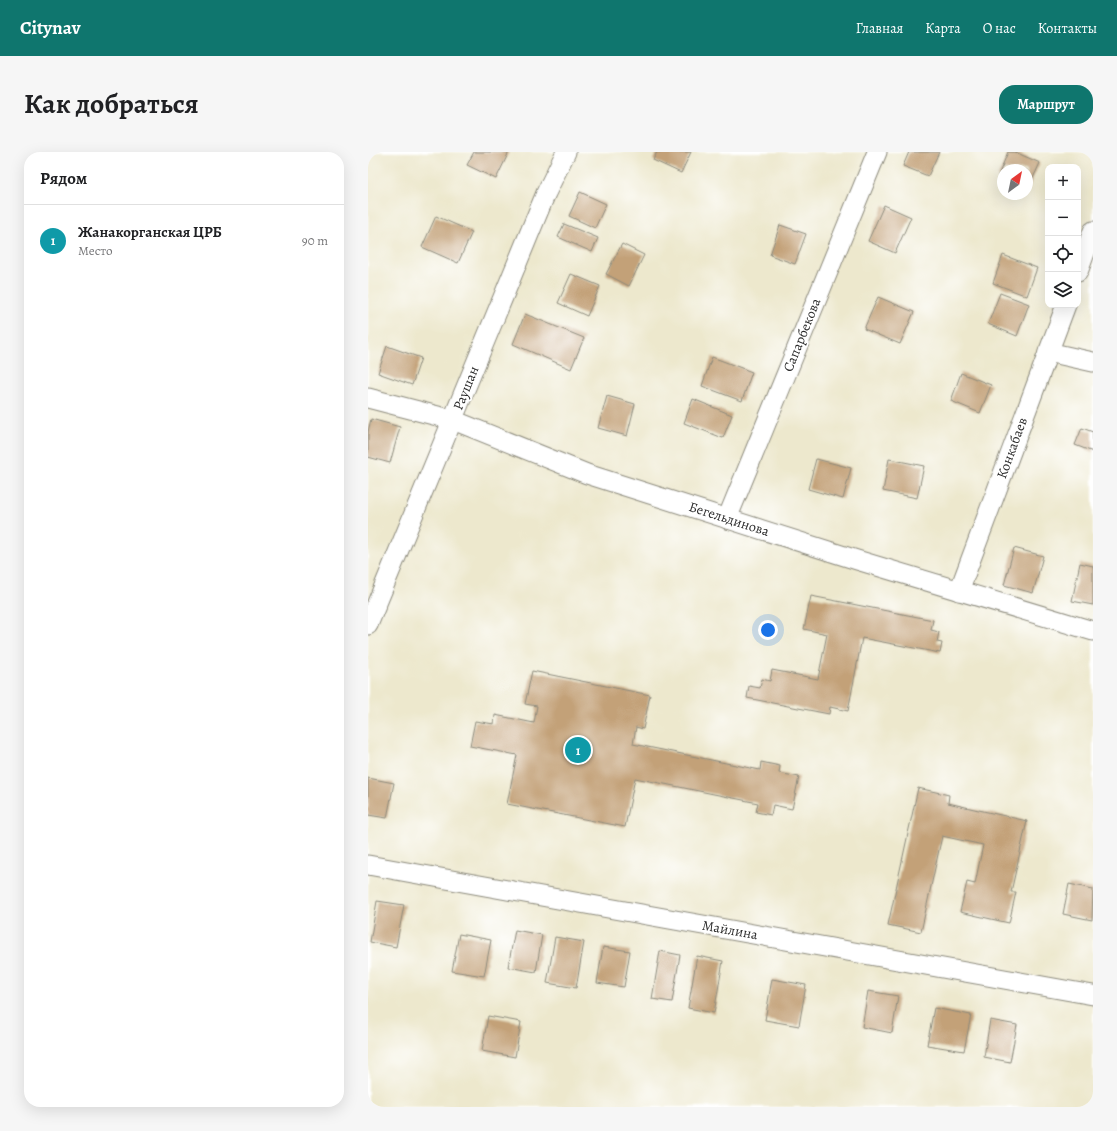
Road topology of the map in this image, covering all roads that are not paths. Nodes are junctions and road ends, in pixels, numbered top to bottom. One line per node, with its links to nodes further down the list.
1 (566, 152): 9 (street, Раушан)
2 (877, 152): 10 (street, Сапарбекова)
3 (1093, 231): 4 (street)
4 (1081, 264)
5 (1065, 308): 6 (street, Конкабаев)
6 (1048, 352): 7 (street); 11 (street, Конкабаев)
7 (1093, 362)
8 (368, 398): 9 (street, Бегельдинова)
9 (452, 420): 10 (street, Бегельдинова); 12 (street, Раушан)
10 (727, 518): 11 (street, Бегельдинова)
11 (959, 591): 13 (street, Бегельдинова)
12 (368, 625)
13 (1093, 631)
14 (368, 865): 15 (street, Майлина)
15 (1093, 995)

